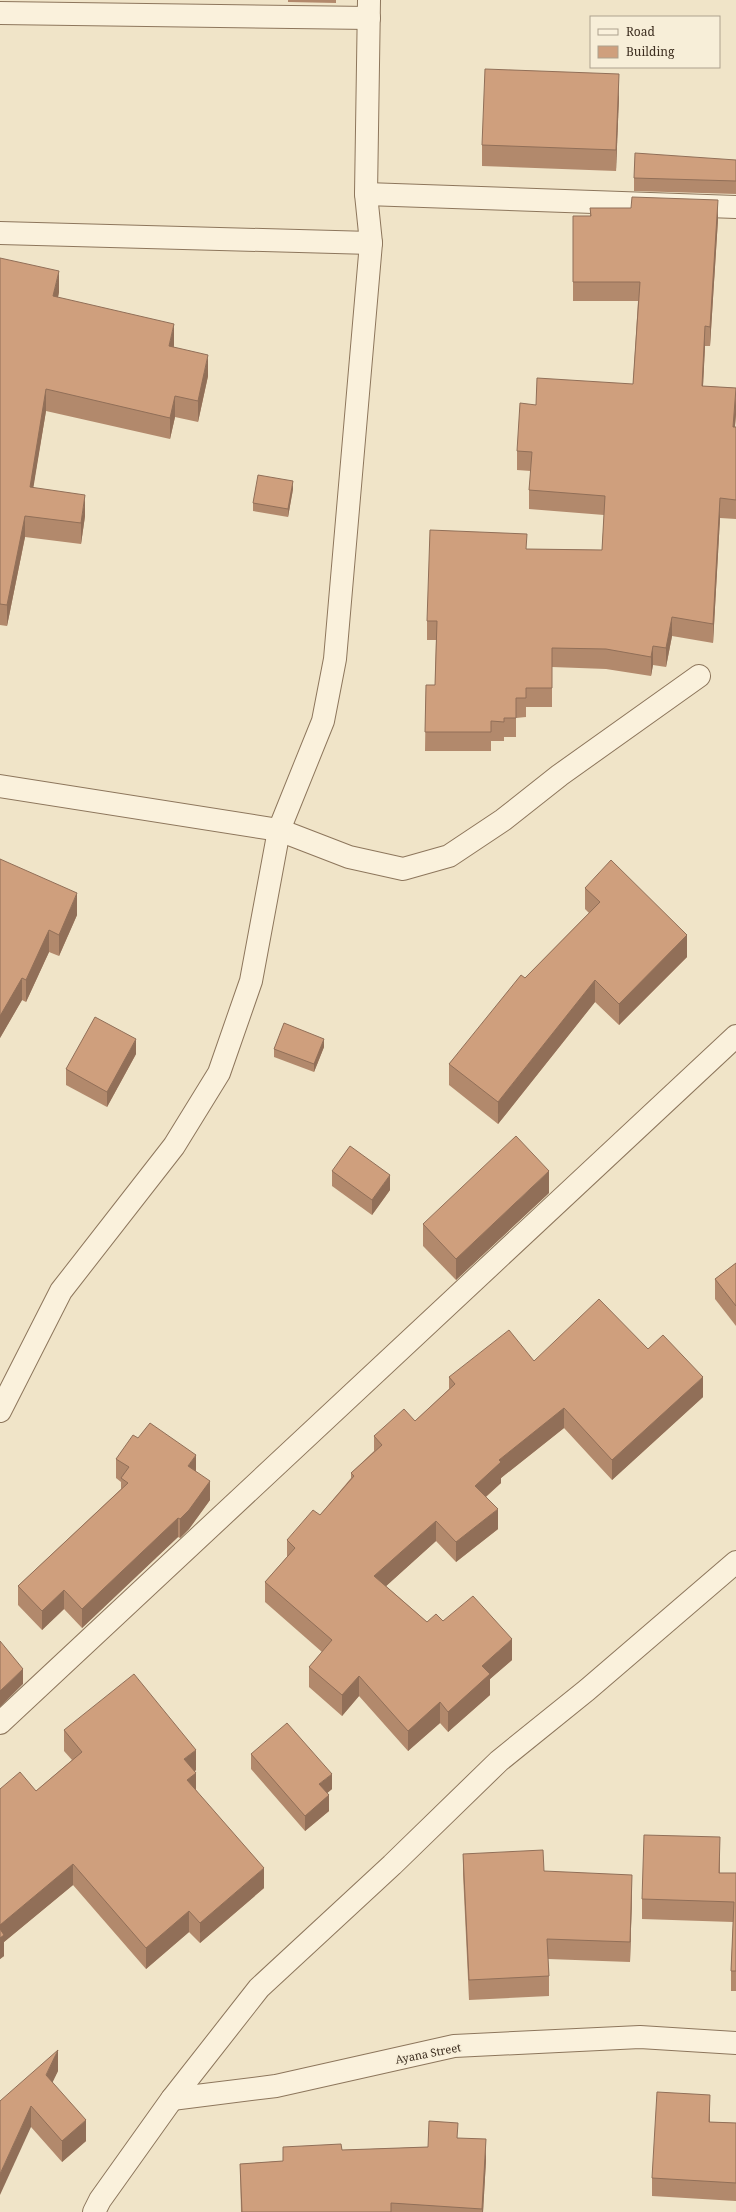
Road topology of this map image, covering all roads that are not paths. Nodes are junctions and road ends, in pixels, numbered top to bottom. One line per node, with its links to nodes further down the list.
1 (369, 9): 2 (street); 3 (street)
2 (0, 13)
3 (366, 194): 4 (street); 6 (street)
4 (736, 207)
5 (0, 233): 6 (street)
6 (371, 243): 9 (street)
7 (699, 676): 9 (street)
8 (0, 786): 9 (street)
9 (279, 830): 11 (street)
10 (736, 1036): 13 (street)
11 (0, 1411)
12 (736, 1562): 15 (street)
13 (0, 1723)
14 (736, 2043): 15 (street, Ayana Street)
15 (172, 2098): 16 (street)
16 (94, 2212)

